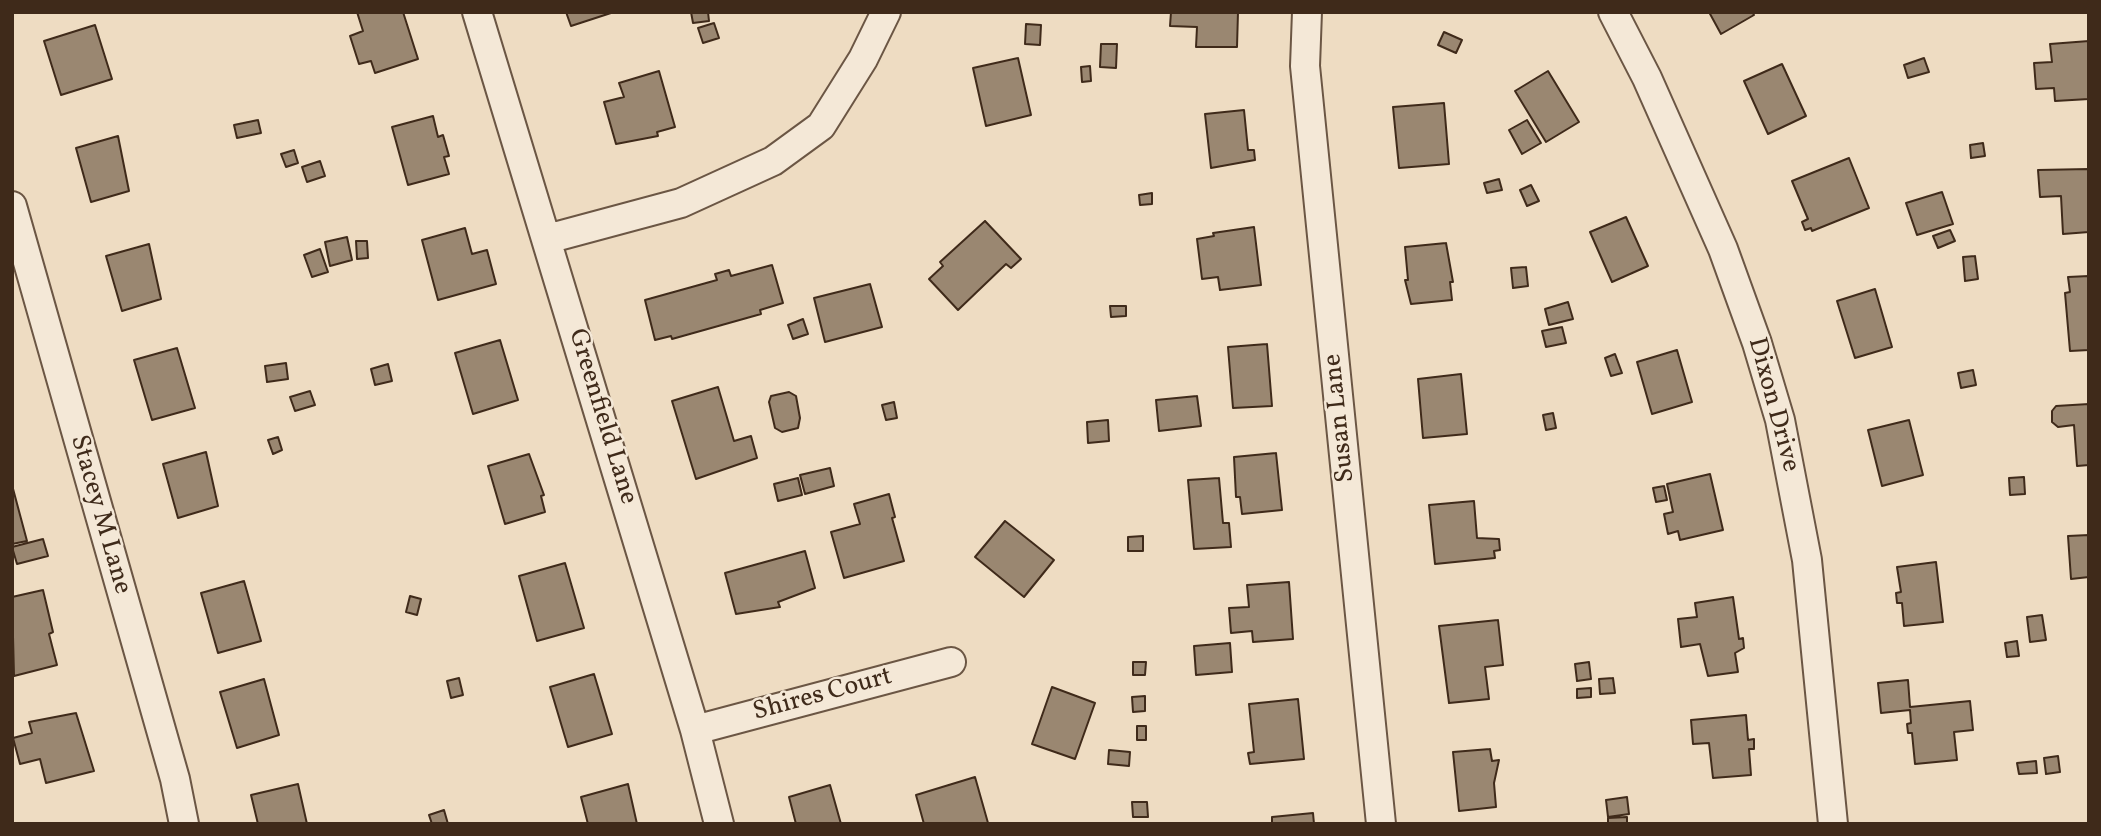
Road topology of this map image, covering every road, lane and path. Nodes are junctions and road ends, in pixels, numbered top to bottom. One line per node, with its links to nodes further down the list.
1 (477, 12): 6 (street, Greenfield Lane)
2 (886, 12): 6 (street)
3 (1307, 12): 11 (street, Susan Lane)
4 (1613, 12): 12 (street, Dixon Drive)
5 (12, 206): 9 (street, Stacey M Lane)
6 (547, 239): 8 (street, Greenfield Lane)
7 (951, 662): 8 (street, Shires Court)
8 (695, 730): 10 (street, Greenfield Lane)
9 (184, 824)
10 (719, 824)
11 (1381, 824)
12 (1833, 824)

